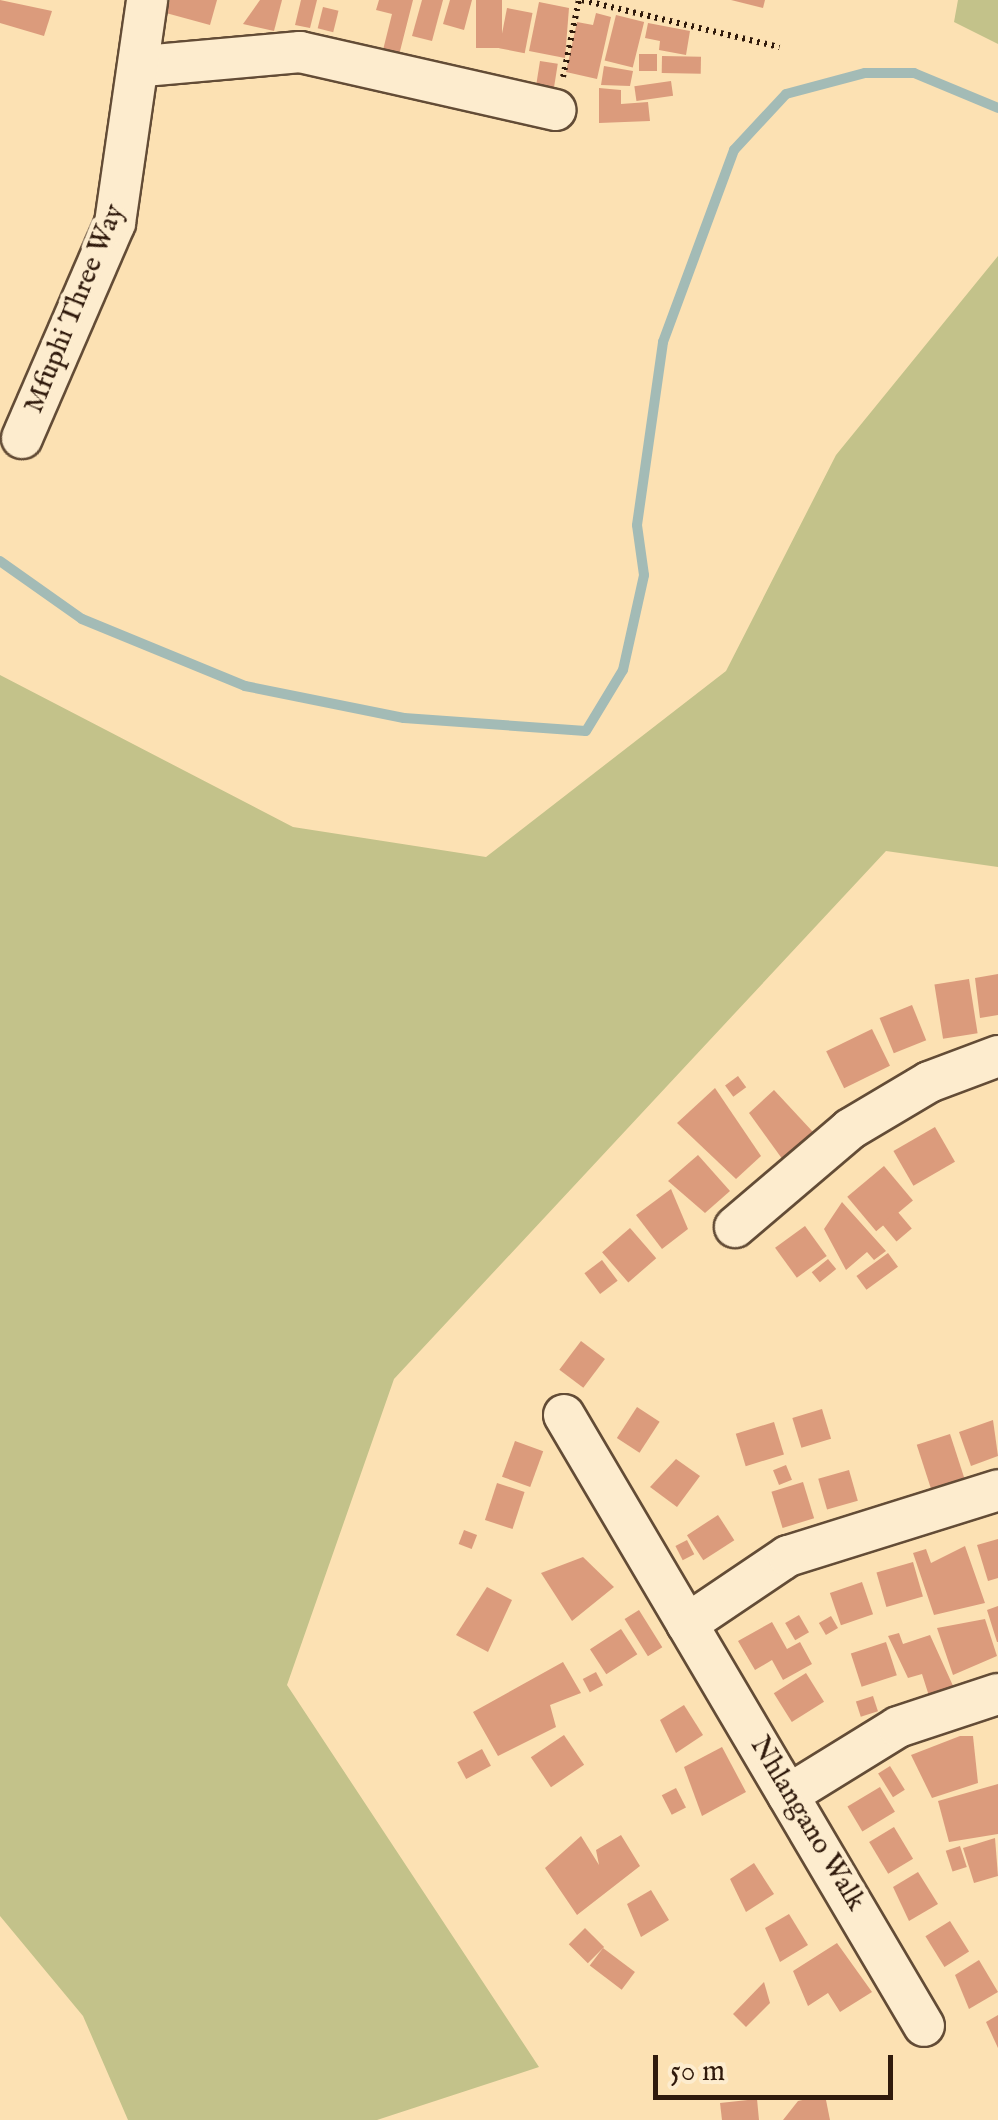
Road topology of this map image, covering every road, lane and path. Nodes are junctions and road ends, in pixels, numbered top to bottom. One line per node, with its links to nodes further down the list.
1 (147, 0): 4 (street, Mfuphi Three Way)
2 (581, 0): 3 (path); 5 (path)
3 (779, 47)
4 (144, 66): 5 (street); 6 (street, Mfuphi Three Way)
5 (556, 110)
6 (22, 438)
7 (998, 1056): 8 (street)
8 (735, 1226)
9 (564, 1415): 11 (street, Nhlangano Walk)
10 (998, 1490): 11 (street)
11 (687, 1624): 13 (street, Nhlangano Walk)
12 (996, 1703): 13 (street)
13 (788, 1795): 14 (street, Nhlangano Walk)
14 (924, 2026)

